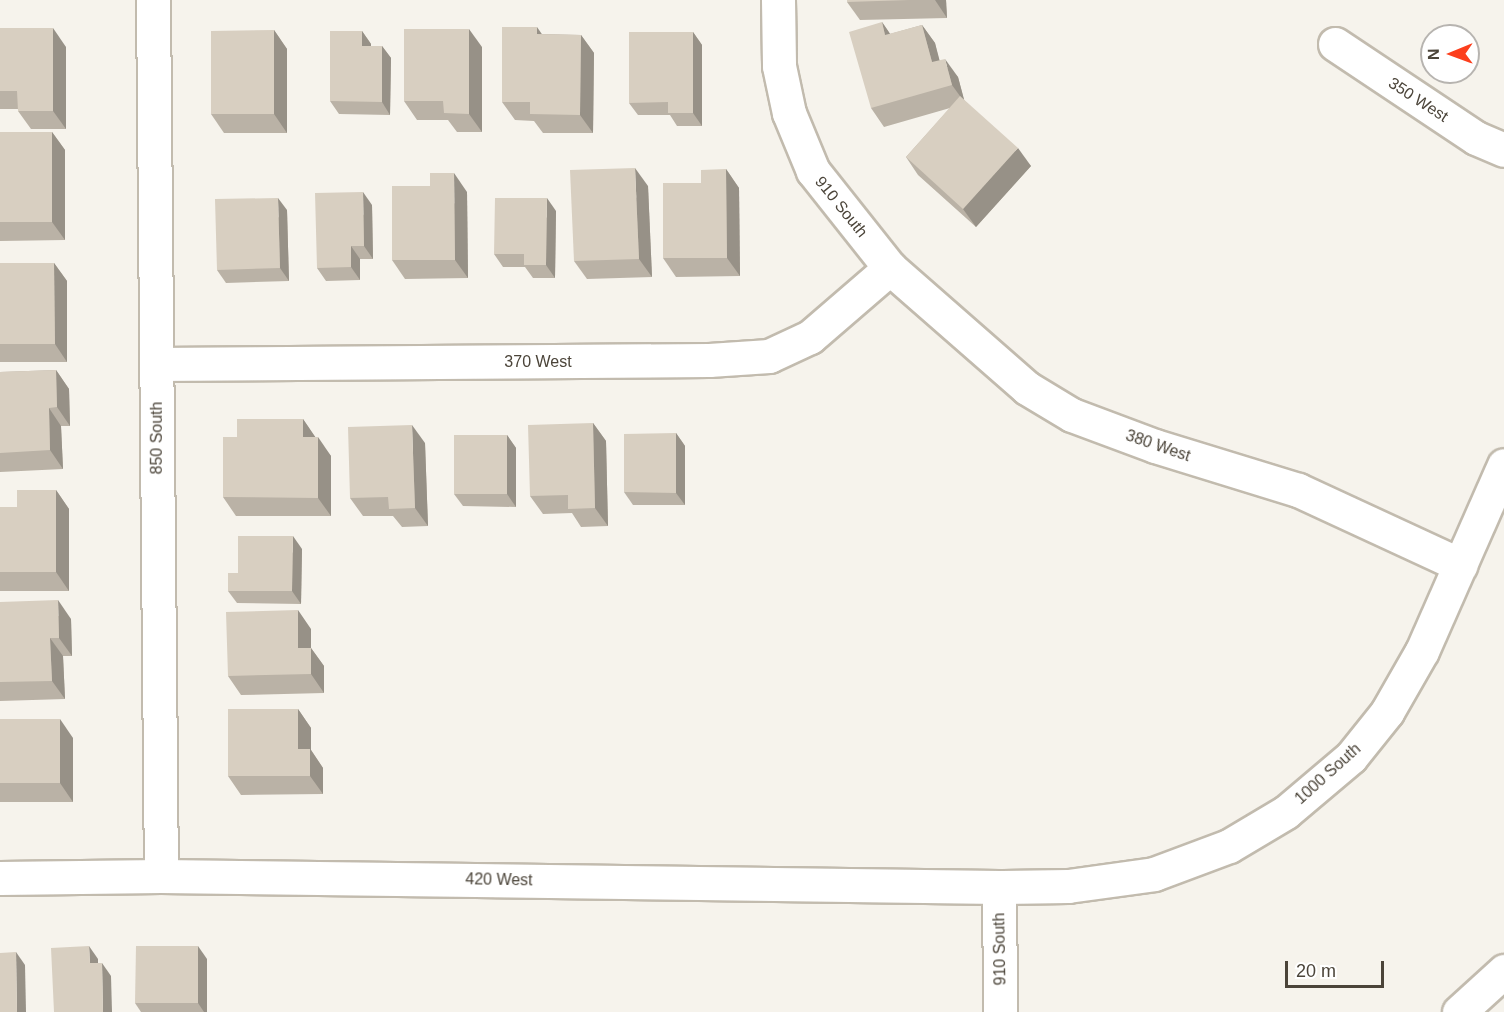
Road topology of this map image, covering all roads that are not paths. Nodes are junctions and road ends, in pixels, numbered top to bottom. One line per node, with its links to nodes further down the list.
1 (153, 0): 6 (street, 850 South)
2 (778, 0): 5 (street, 910 South)
3 (1335, 44): 4 (street, 350 West)
4 (1504, 150)
5 (890, 268): 6 (street, 370 West); 8 (street, 380 West)
6 (157, 364): 9 (street, 850 South)
7 (1504, 465): 8 (street, 1000 South)
8 (1460, 565): 11 (street, 1000 South)
9 (161, 876): 10 (street, 420 West); 11 (street, 420 West)
10 (0, 878)
11 (999, 887): 13 (street, 910 South)
12 (1504, 971): 14 (street)
13 (1000, 1012)
14 (1459, 1012)

